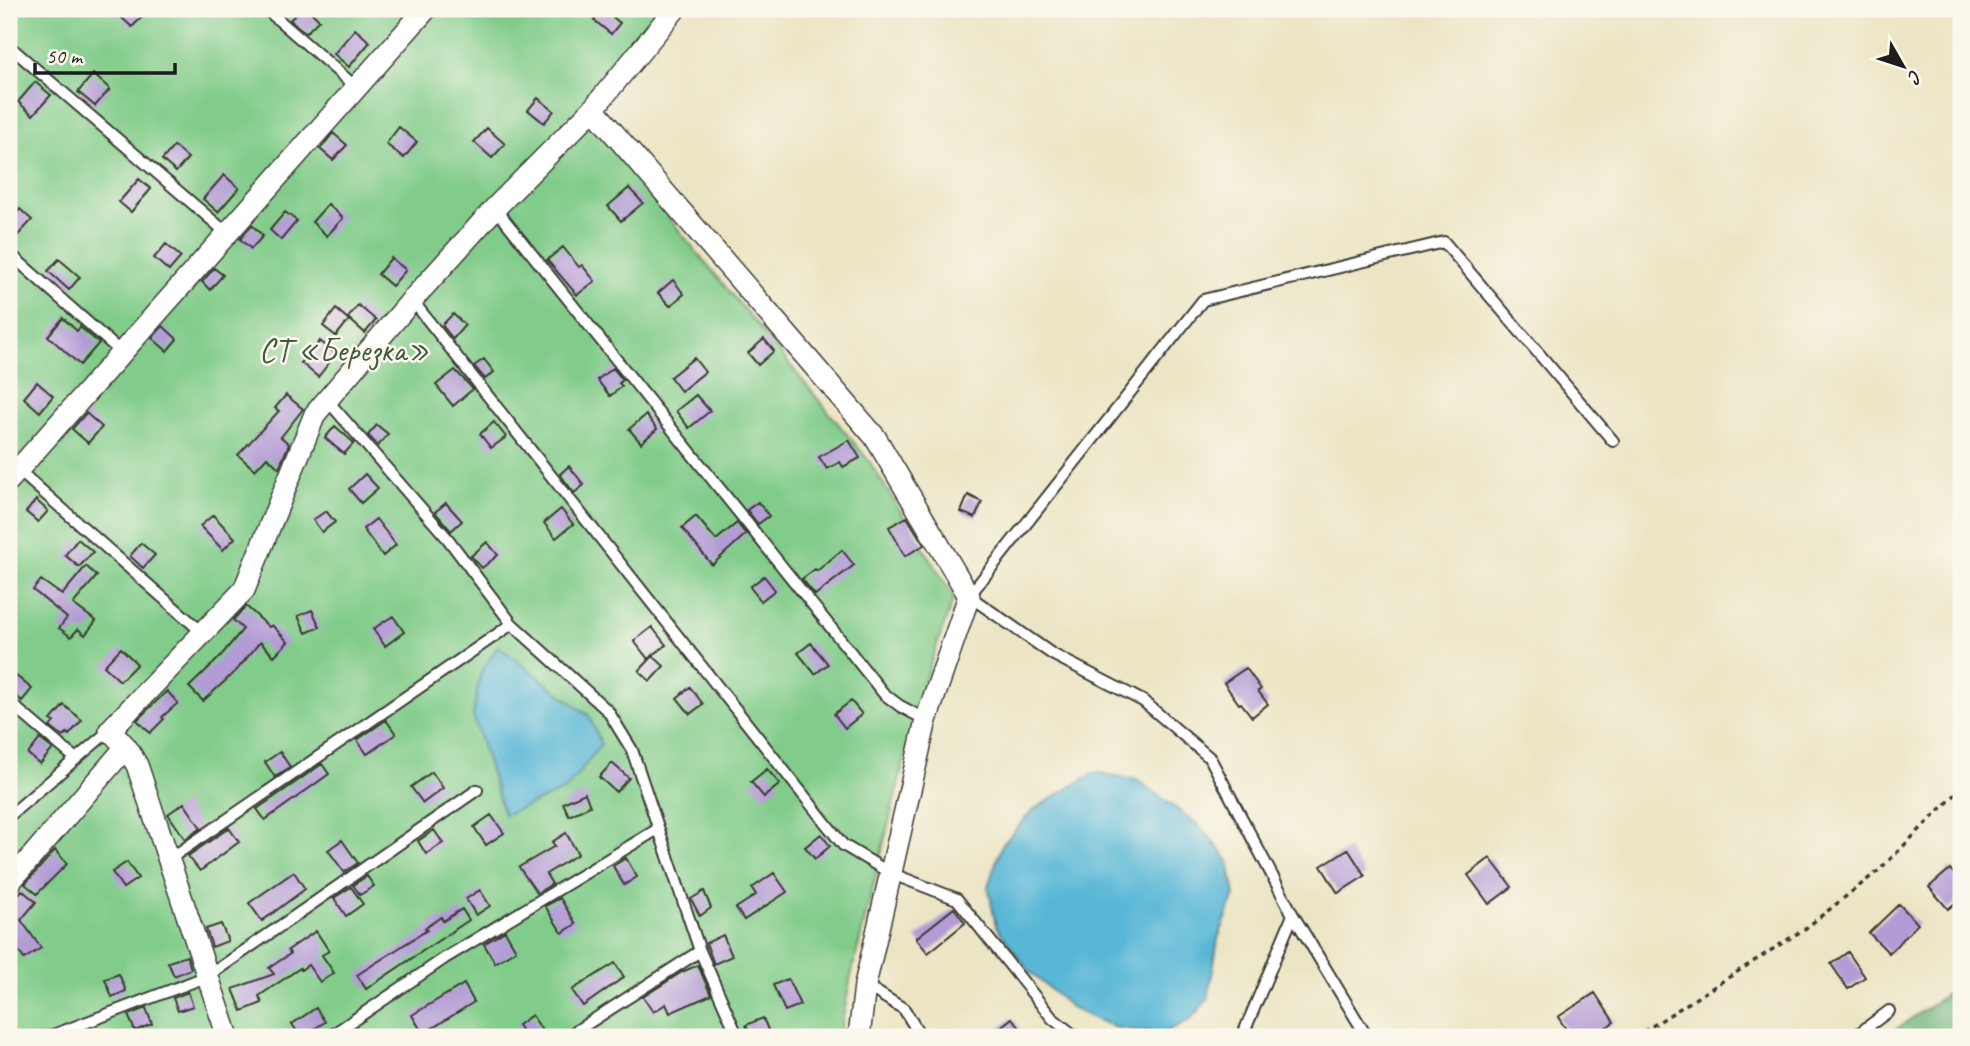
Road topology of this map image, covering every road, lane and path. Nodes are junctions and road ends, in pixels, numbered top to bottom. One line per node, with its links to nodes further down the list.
1 (266, 9): 5 (lane)
2 (426, 9): 5 (street)
3 (675, 9): 6 (street)
4 (9, 46): 8 (lane)
5 (357, 88): 8 (street)
6 (593, 109): 7 (street); 15 (street)
7 (495, 208): 10 (street); 19 (lane)
8 (228, 234): 11 (street)
9 (9, 254): 11 (lane)
10 (412, 300): 12 (street); 28 (lane)
11 (122, 353): 14 (street)
12 (328, 401): 16 (lane); 17 (street)
13 (1613, 440): 15 (lane)
14 (12, 470): 17 (lane)
15 (969, 596): 19 (street); 30 (lane)
16 (512, 624): 26 (lane); 27 (lane)
17 (203, 633): 20 (street)
18 (9, 702): 22 (lane)
19 (926, 720): 28 (street)
20 (110, 730): 21 (street); 22 (lane)
21 (126, 747): 27 (street); 29 (street)
22 (76, 759): 25 (lane)
23 (1961, 789): 45 (path)
24 (477, 790): 32 (lane)
25 (9, 817)
26 (658, 828): 31 (lane); 37 (lane)
27 (168, 860): 32 (street)
28 (890, 873): 33 (street); 42 (lane)
29 (9, 883)
30 (1293, 915): 43 (lane); 44 (lane)
31 (700, 951): 38 (lane); 39 (lane)
32 (208, 976): 35 (lane); 36 (street)
33 (865, 985): 40 (street); 41 (lane)
34 (1889, 1011): 46 (lane)
35 (48, 1037)
36 (228, 1037)
37 (329, 1037)
38 (567, 1037)
39 (738, 1037)
40 (859, 1037)
41 (921, 1037)
42 (1076, 1037)
43 (1242, 1037)
44 (1367, 1037)
45 (1635, 1037)
46 (1854, 1037)

